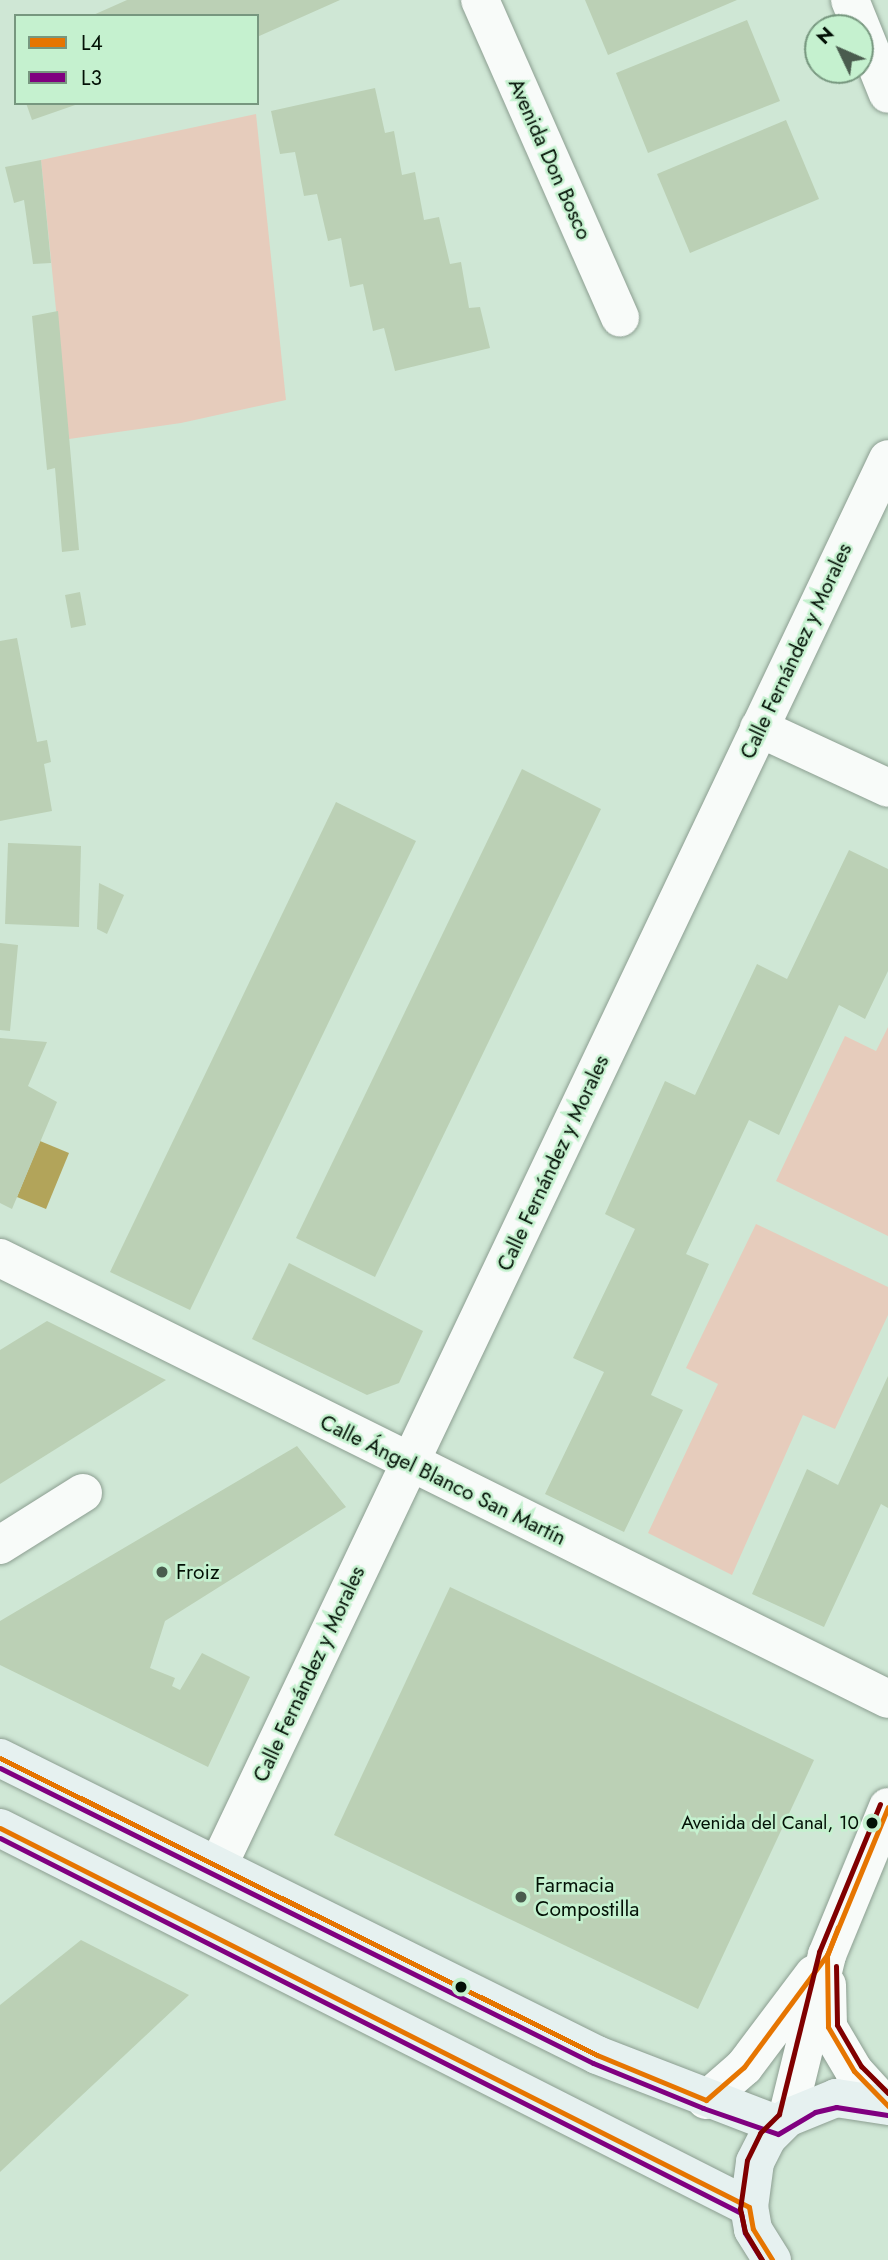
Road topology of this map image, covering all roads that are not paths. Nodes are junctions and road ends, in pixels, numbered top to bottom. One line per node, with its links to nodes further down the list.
1 (480, 0): 4 (street, Avenida Don Bosco)
2 (850, 0): 3 (street)
3 (888, 94)
4 (620, 318)
5 (888, 459): 6 (street, Calle Fernández y Morales)
6 (760, 728): 7 (street); 9 (street, Calle Fernández y Morales)
7 (888, 788)
8 (0, 1258): 9 (street, Calle Ángel Blanco San Martín)
9 (409, 1464): 12 (street, Calle Ángel Blanco San Martín); 16 (street, Calle Fernández y Morales)
10 (83, 1493): 11 (street)
11 (0, 1545)
12 (888, 1699)
13 (0, 1758): 16 (main road)
14 (888, 1807): 17 (street)
15 (0, 1828): 21 (main road)
16 (218, 1867): 18 (main road)
17 (827, 1955): 18 (street); 19 (street); 20 (street)
18 (706, 2100): 20 (main road)
19 (886, 2105): 20 (main road)
20 (782, 2121): 21 (main road)
21 (749, 2207): 22 (main road)
22 (772, 2260)

